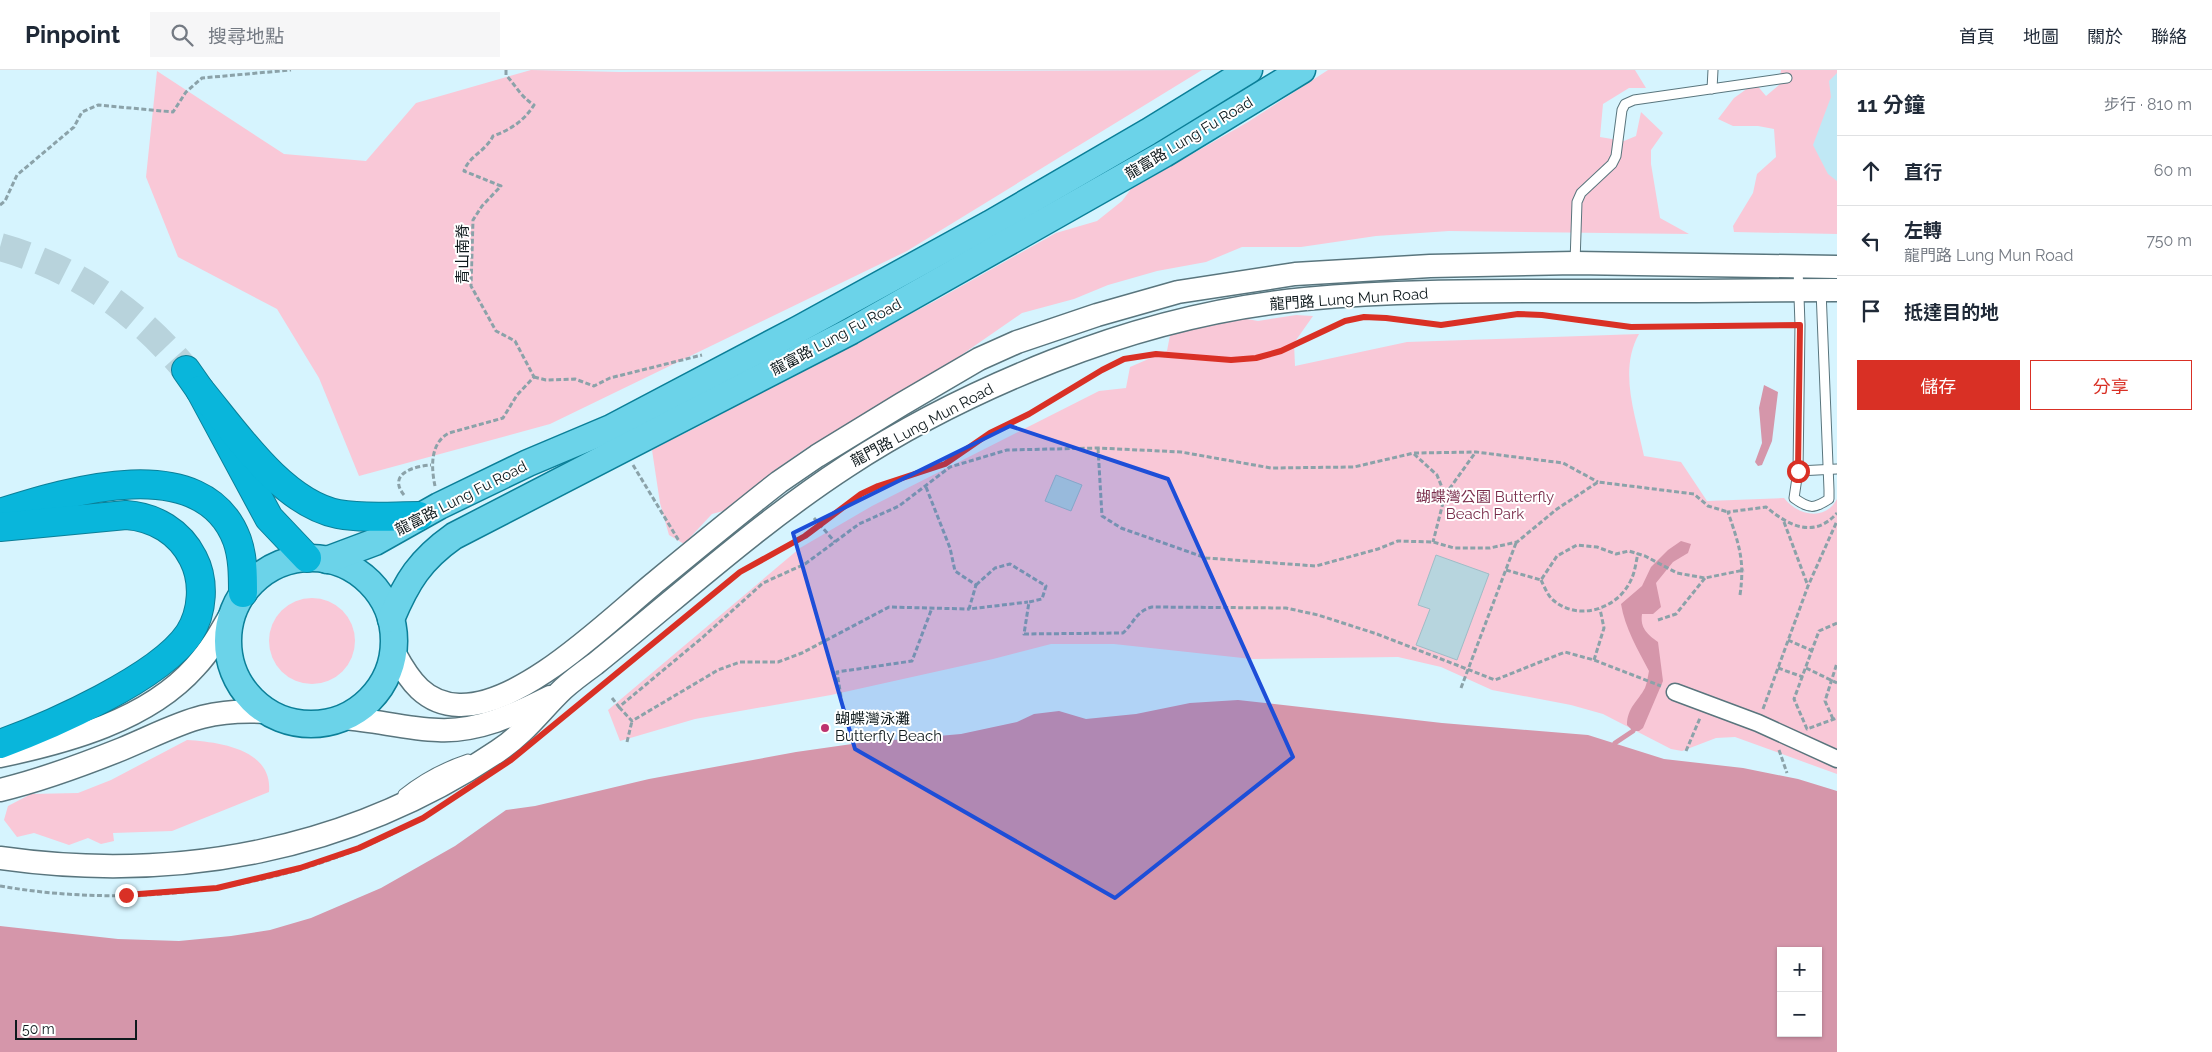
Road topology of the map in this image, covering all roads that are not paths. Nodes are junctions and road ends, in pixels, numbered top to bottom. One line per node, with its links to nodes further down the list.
1 (1249, 70): 11 (main road, 龍富路 Lung Fu Road)
2 (1302, 70): 16 (main road, 龍富路 Lung Fu Road)
3 (1713, 70): 5 (lane)
4 (1787, 78): 5 (lane)
5 (1712, 89): 6 (lane)
6 (1576, 263): 7 (main road, 龍門路 Lung Mun Road); 18 (main road, 龍門路 Lung Mun Road)
7 (1822, 277): 8 (main road, 龍門路 Lung Mun Road); 9 (lane)
8 (1799, 290): 10 (lane); 19 (main road, 龍門路 Lung Mun Road)
9 (1833, 470): 10 (lane); 10 (lane)
10 (1798, 471)
11 (412, 507): 14 (main road, 龍富路 Lung Fu Road); 14 (highway)
12 (0, 513): 15 (highway)
13 (0, 527): 23 (highway)
14 (317, 559): 15 (main road, 龍富路 Lung Fu Road); 16 (main road, 龍富路 Lung Fu Road)
15 (239, 600): 21 (main road, 龍富路 Lung Fu Road); 24 (main road, 龍富路 Lung Fu Road)
16 (391, 619): 17 (main road, 龍富路 Lung Fu Road)
17 (394, 654): 18 (main road, 龍富路 Lung Fu Road); 22 (main road, 龍富路 Lung Fu Road)
18 (546, 671)
19 (563, 690): 22 (main road); 27 (main road, 龍門路 Lung Mun Road)
20 (1675, 692): 25 (street)
21 (267, 712): 22 (main road, 龍富路 Lung Fu Road); 26 (main road)
22 (343, 718)
23 (0, 744)
24 (0, 756)
25 (1837, 759)
26 (0, 790)
27 (0, 858)

